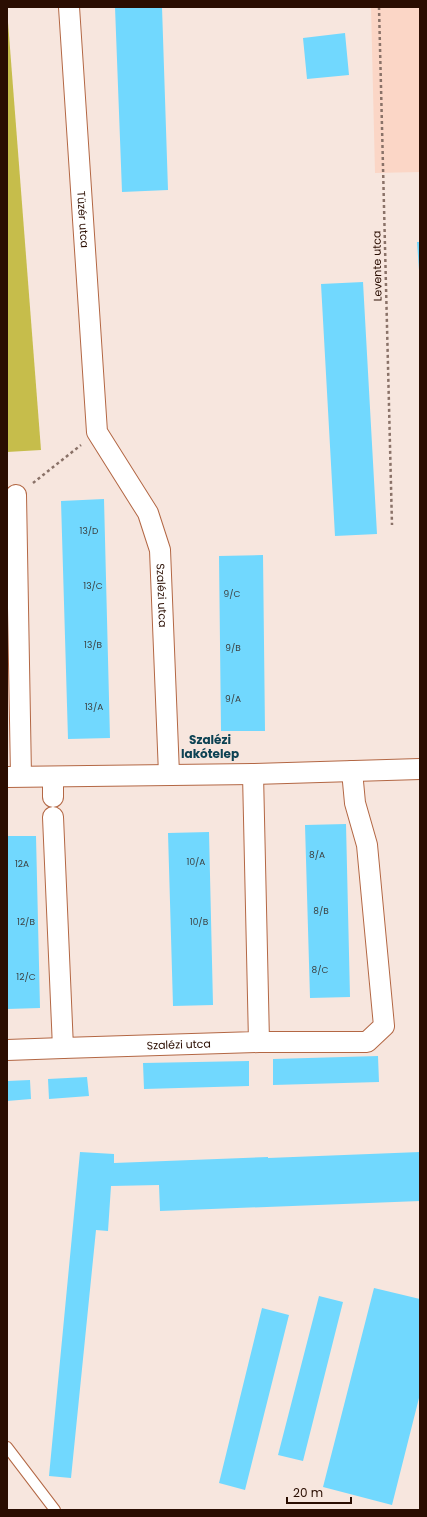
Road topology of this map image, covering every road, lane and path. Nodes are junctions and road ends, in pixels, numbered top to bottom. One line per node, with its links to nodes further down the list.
1 (69, 7): 3 (street, Tüzér utca)
2 (379, 7): 5 (path, Levente utca)
3 (97, 432): 4 (path); 8 (street, Szalézi utca)
4 (16, 495): 10 (street)
5 (392, 525)
6 (420, 769): 7 (street)
7 (352, 771): 9 (street); 14 (street, Szalézi utca)
8 (168, 774): 9 (street); 11 (street)
9 (253, 774): 14 (street)
10 (14, 776): 11 (street)
11 (53, 777): 12 (street)
12 (53, 797)
13 (53, 817): 15 (street)
14 (259, 1042): 15 (street, Szalézi utca)
15 (63, 1048): 16 (street, Szalézi utca)
16 (7, 1050)
17 (7, 1447): 18 (lane)
18 (55, 1510)

